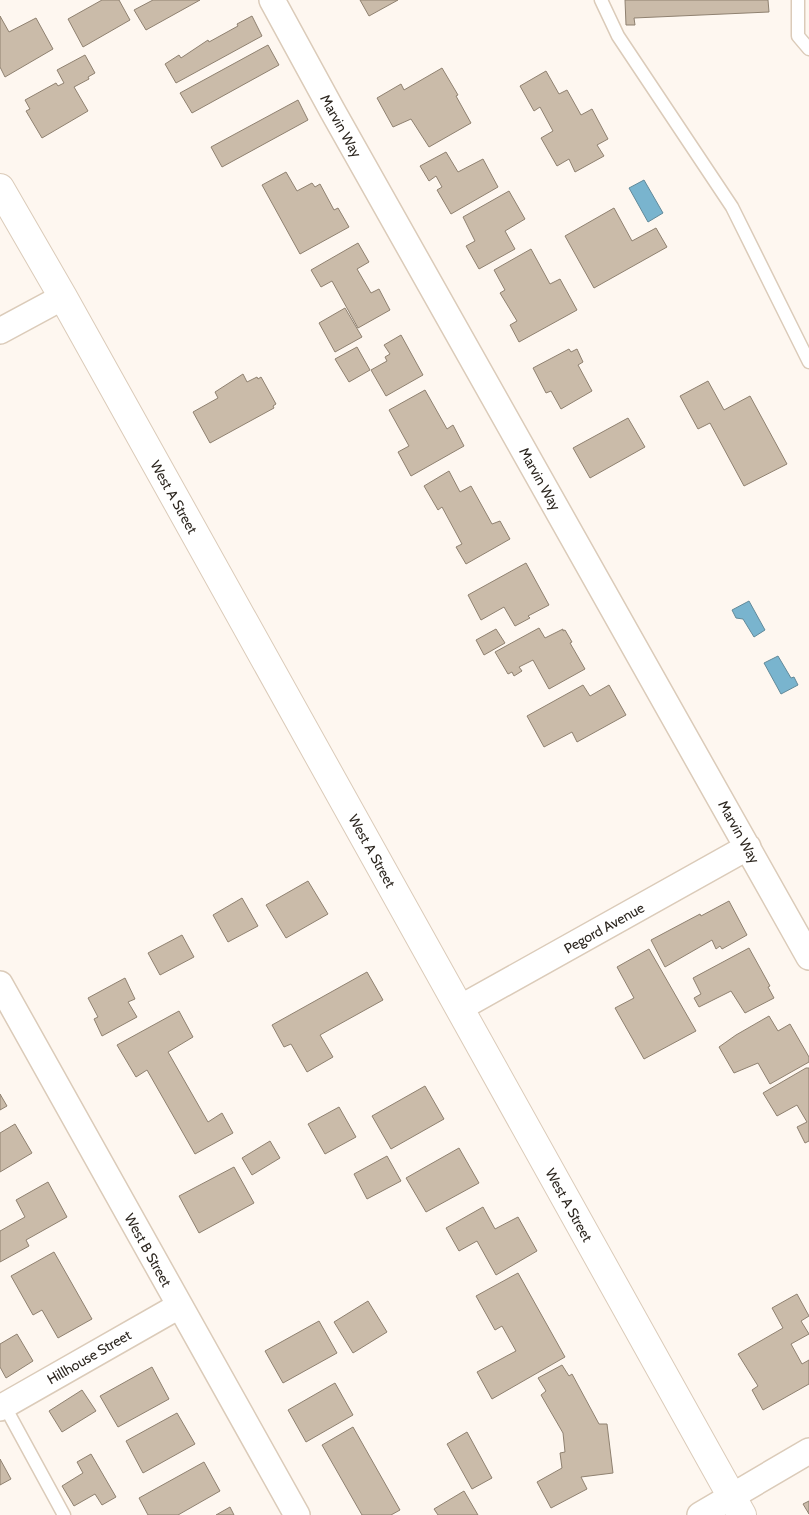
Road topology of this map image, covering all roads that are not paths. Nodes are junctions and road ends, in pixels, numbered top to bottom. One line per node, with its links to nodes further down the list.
1 (272, 0): 9 (street, Marvin Way)
2 (601, 0): 8 (lane)
3 (798, 0): 4 (lane)
4 (809, 49)
5 (0, 188): 6 (main road, West A Street)
6 (63, 297): 7 (street); 12 (main road, West A Street)
7 (0, 331)
8 (809, 362)
9 (748, 847): 10 (street, Marvin Way); 12 (street, Pegord Avenue)
10 (809, 957)
11 (0, 984): 13 (street, West B Street)
12 (460, 1008): 16 (main road, West A Street)
13 (179, 1306): 14 (street, Hillhouse Street); 18 (street, West B Street)
14 (1, 1404): 17 (lane)
15 (809, 1451): 16 (street)
16 (736, 1506): 19 (street)
17 (64, 1515)
18 (297, 1515)
19 (700, 1515)

